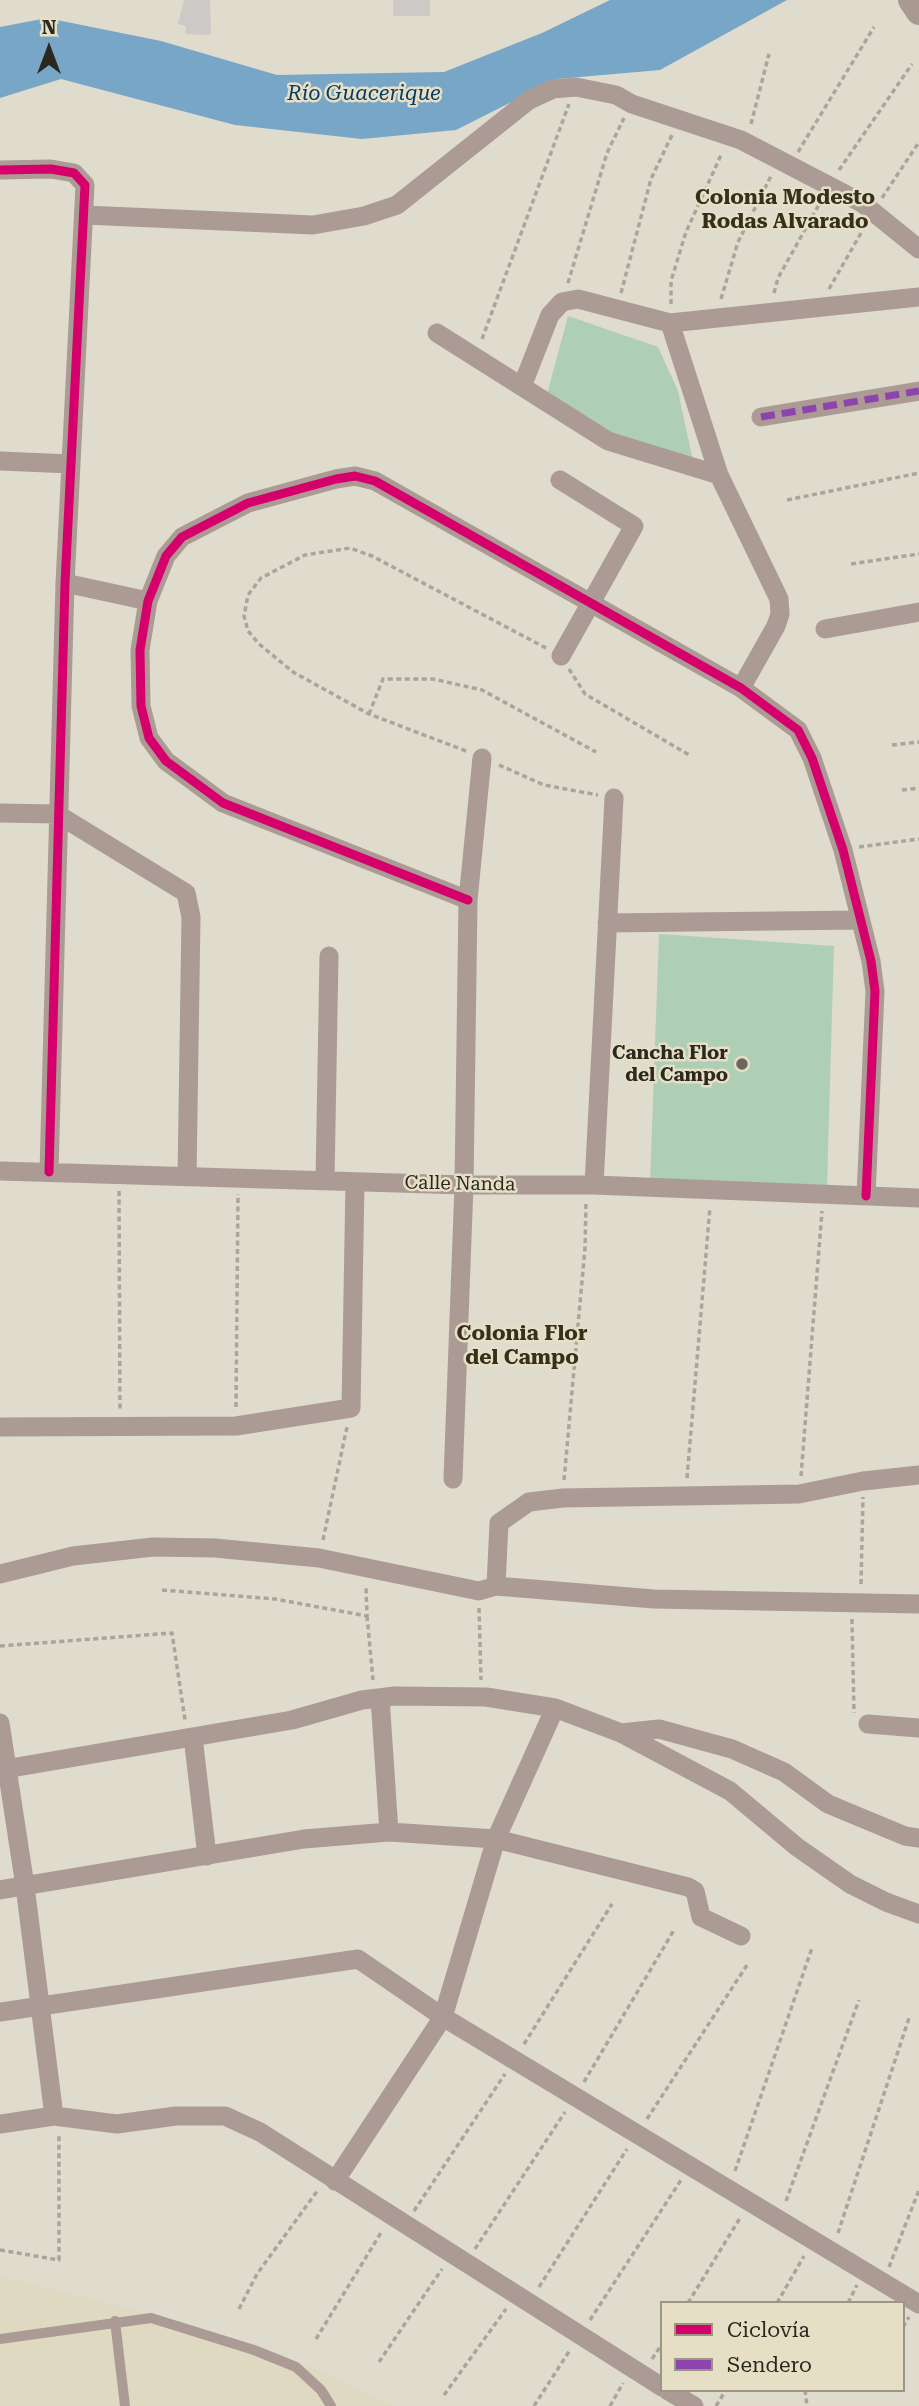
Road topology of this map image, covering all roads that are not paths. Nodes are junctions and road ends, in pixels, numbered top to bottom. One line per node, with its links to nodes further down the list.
1 (911, 0): 2 (street)
2 (919, 12)
3 (0, 170): 4 (street)
4 (85, 215): 5 (street); 13 (street)
5 (919, 249)
6 (919, 297): 7 (street)
7 (670, 323): 9 (street); 14 (street)
8 (437, 333): 9 (street)
9 (523, 384): 14 (street)
10 (919, 391): 11 (street)
11 (761, 417)
12 (0, 461): 13 (street)
13 (71, 464): 16 (street)
14 (719, 475): 22 (street)
15 (560, 481): 18 (street)
16 (65, 583): 17 (street); 26 (street)
17 (148, 601): 18 (street); 27 (street)
18 (592, 604): 21 (street); 22 (street)
19 (919, 612): 20 (street)
20 (825, 629)
21 (561, 656)
22 (741, 688): 28 (street)
23 (482, 758): 27 (street)
24 (614, 798): 29 (street)
25 (0, 813): 26 (street)
26 (57, 814): 32 (street); 33 (street)
27 (468, 900): 36 (street)
28 (860, 920): 29 (street); 38 (street)
29 (607, 923): 37 (street)
30 (329, 956): 34 (street)
31 (0, 1171): 32 (street, Calle Nanda)
32 (49, 1172): 33 (street, Calle Nanda)
33 (187, 1177): 34 (street, Calle Nanda)
34 (325, 1181): 35 (street, Calle Nanda)
35 (355, 1182): 36 (street, Calle Nanda); 40 (street)
36 (464, 1185): 37 (street, Calle Nanda); 42 (street)
37 (590, 1186): 38 (street, Calle Nanda)
38 (866, 1196): 39 (street, Calle Nanda)
39 (919, 1198)
40 (0, 1427)
41 (919, 1475): 44 (street)
42 (453, 1479)
43 (0, 1574): 44 (street)
44 (487, 1589): 45 (street)
45 (919, 1604)
46 (378, 1698): 47 (street); 52 (street); 54 (street)
47 (555, 1708): 51 (street); 56 (street)
48 (0, 1723): 53 (street)
49 (868, 1724): 50 (street)
50 (919, 1728)
51 (621, 1733): 55 (street); 60 (street)
52 (190, 1737): 53 (street); 57 (street)
53 (4, 1770): 58 (street)
54 (389, 1832): 56 (street); 57 (street)
55 (919, 1838)
56 (496, 1839): 61 (street); 64 (street)
57 (207, 1856): 58 (street)
58 (25, 1886): 59 (street); 62 (street)
59 (0, 1890)
60 (919, 1913)
61 (741, 1936)
62 (40, 2006): 63 (street); 64 (street); 65 (street)
63 (0, 2012)
64 (443, 2017): 67 (street); 68 (street)
65 (57, 2116): 66 (street); 67 (street)
66 (0, 2124)
67 (331, 2179): 71 (street)
68 (919, 2304)
69 (115, 2321): 70 (lane); 73 (lane); 74 (lane)
70 (0, 2339)
71 (660, 2386)
72 (670, 2392): 75 (street)
73 (125, 2406)
74 (331, 2406)
75 (694, 2406)

